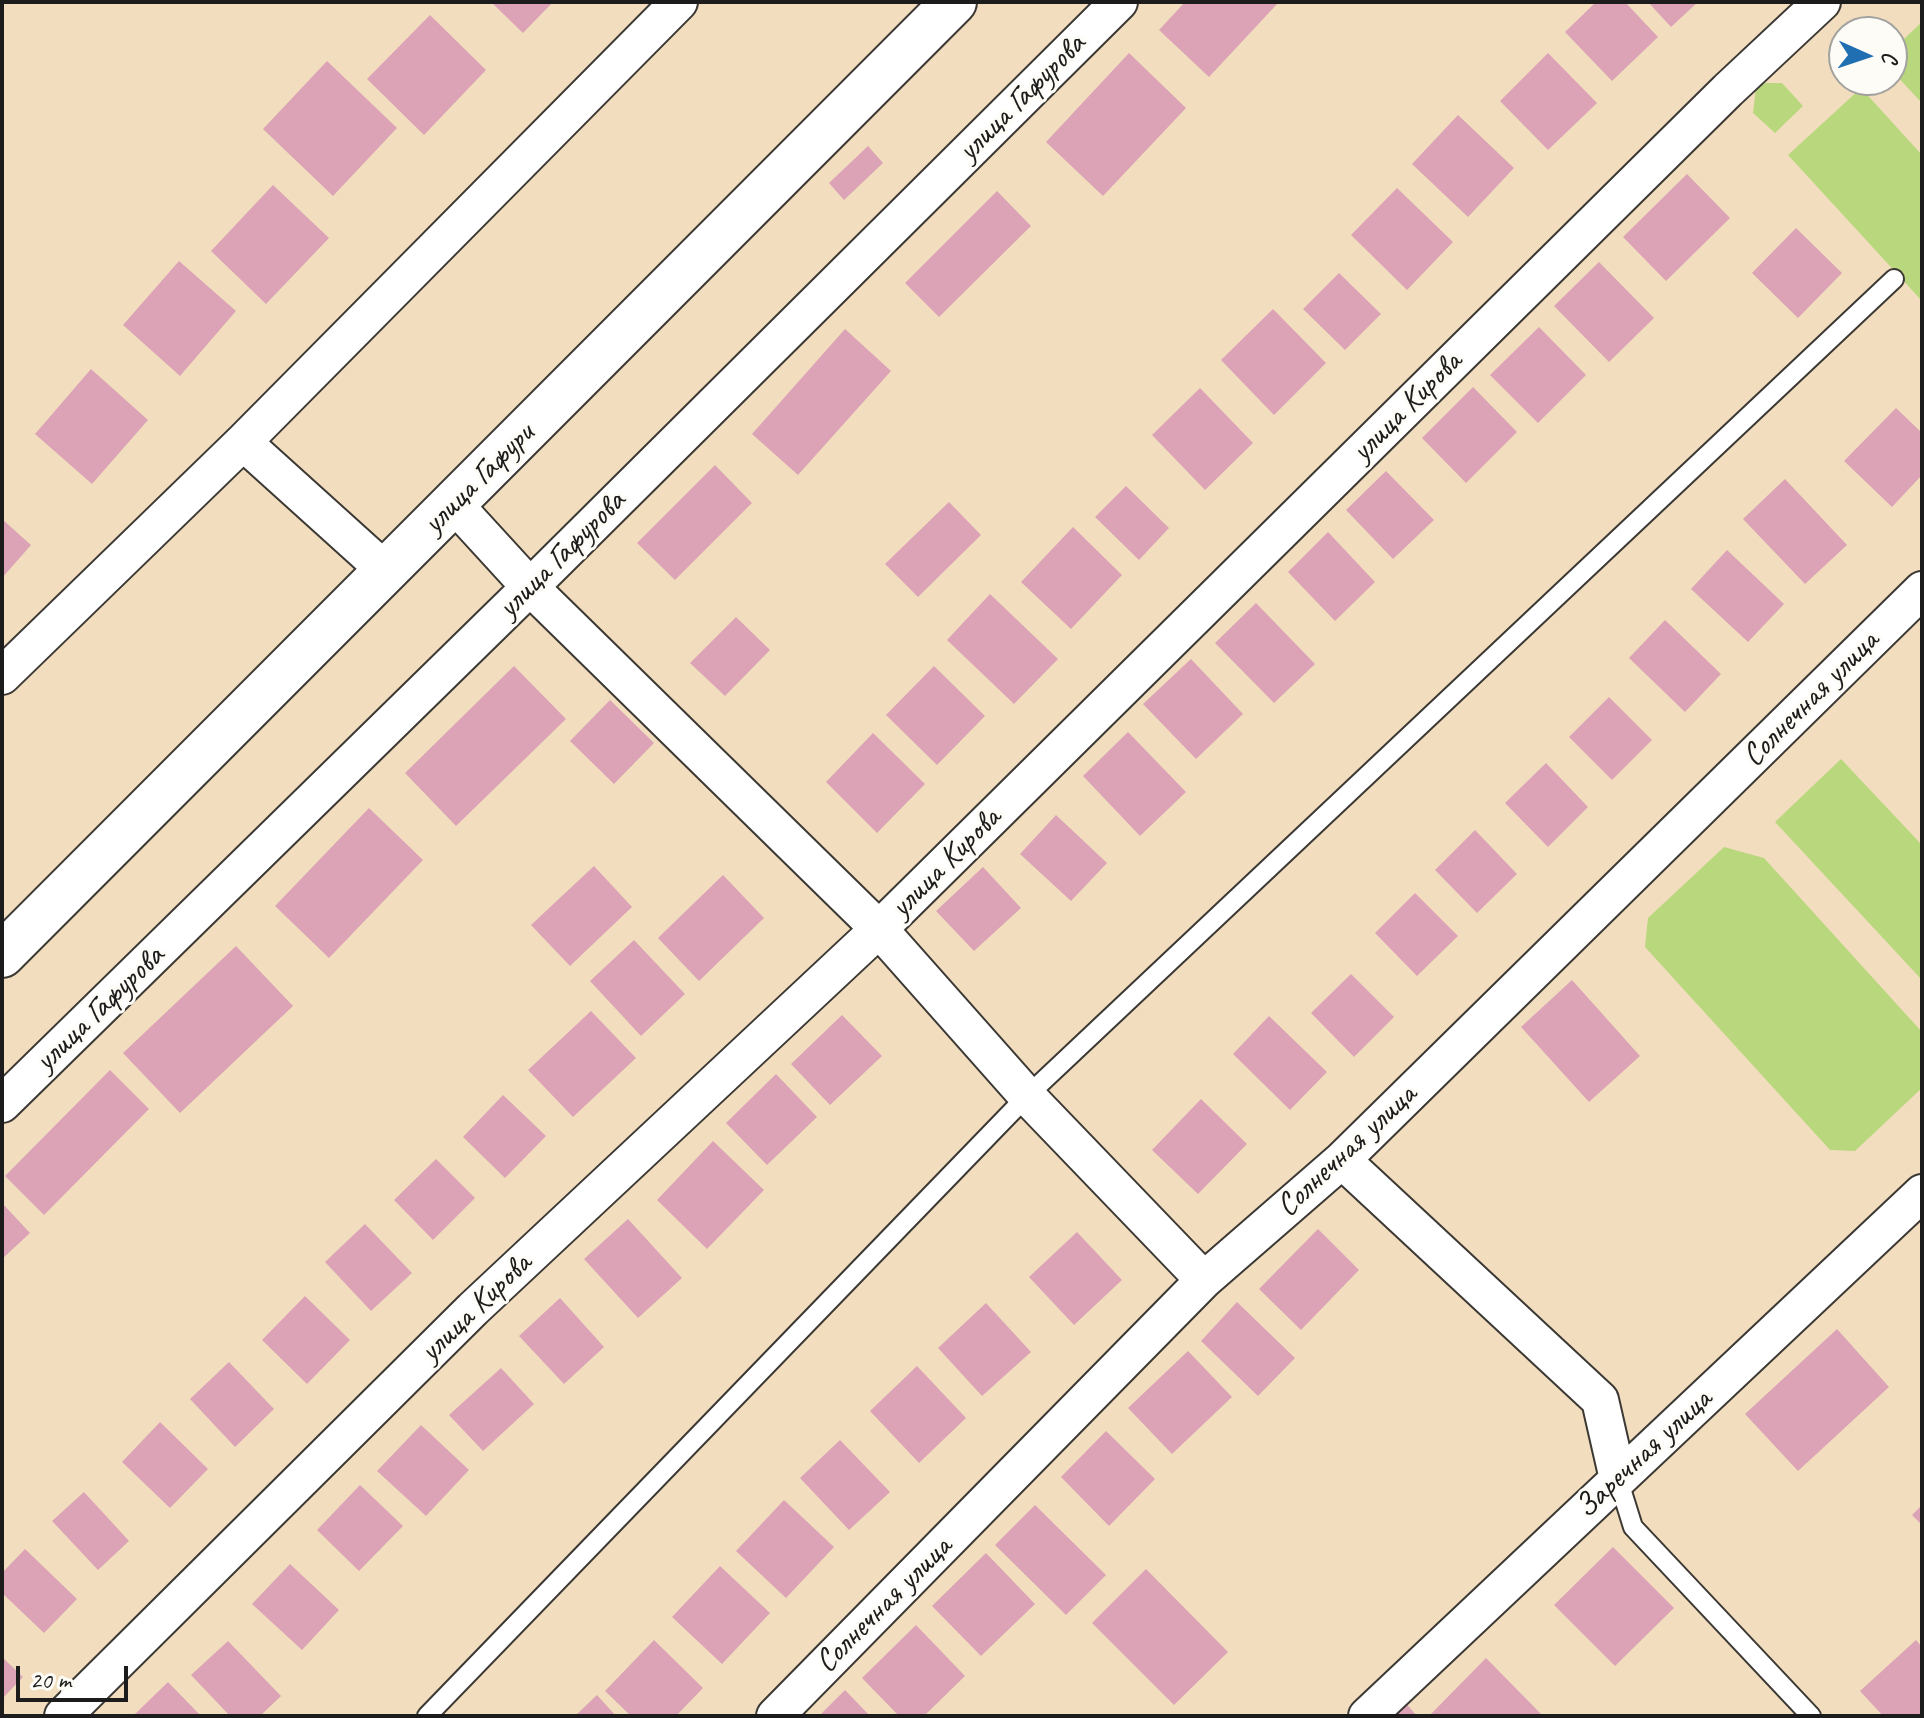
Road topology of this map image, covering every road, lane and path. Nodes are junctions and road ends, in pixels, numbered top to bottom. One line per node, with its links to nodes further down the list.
1 (679, 2): 6 (street)
2 (954, 2): 7 (main road, улица Гафури)
3 (1119, 2): 9 (street, улица Гафурова)
4 (1822, 2): 12 (street, улица Кирова)
5 (1894, 279): 14 (lane)
6 (243, 442): 8 (street); 11 (street)
7 (454, 504): 8 (main road, улица Гафури); 9 (street)
8 (387, 572): 13 (main road, улица Гафури)
9 (530, 587): 12 (street); 15 (street, улица Гафурова)
10 (1922, 590): 16 (street, Солнечная улица)
11 (2, 676)
12 (879, 929): 14 (street); 20 (street, улица Кирова)
13 (2, 955)
14 (1027, 1096): 18 (street); 21 (lane)
15 (2, 1104)
16 (1342, 1160): 18 (street, Солнечная улица); 19 (street)
17 (1922, 1193): 19 (street, Заречная улица)
18 (1204, 1280): 22 (street, Солнечная улица)
19 (1618, 1479): 23 (street, Заречная улица); 24 (lane)
20 (63, 1716)
21 (427, 1716)
22 (775, 1716)
23 (1367, 1716)
24 (1811, 1716)

